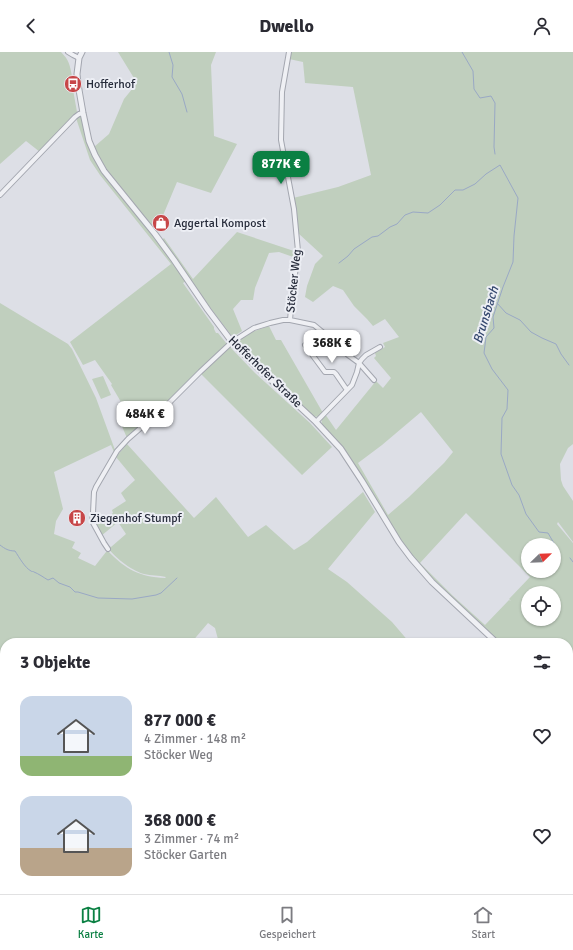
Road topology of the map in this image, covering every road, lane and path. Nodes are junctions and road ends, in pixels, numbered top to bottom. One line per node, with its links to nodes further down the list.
1 (68, 52): 4 (street)
2 (82, 52): 4 (street, Hofferhofer Straße)
3 (290, 52): 7 (street, Stöcker Weg)
4 (80, 58): 5 (street, Hofferhofer Straße)
5 (83, 113): 6 (street); 8 (street, Hofferhofer Straße)
6 (0, 195)
7 (290, 320): 8 (street); 11 (street)
8 (232, 342): 14 (street, Hofferhofer Straße); 15 (street)
9 (305, 345): 13 (street)
10 (380, 347): 11 (street)
11 (359, 363): 12 (street); 13 (street)
12 (374, 380)
13 (347, 390): 14 (street)
14 (316, 422): 16 (street, Hofferhofer Straße)
15 (108, 549)
16 (492, 638)

